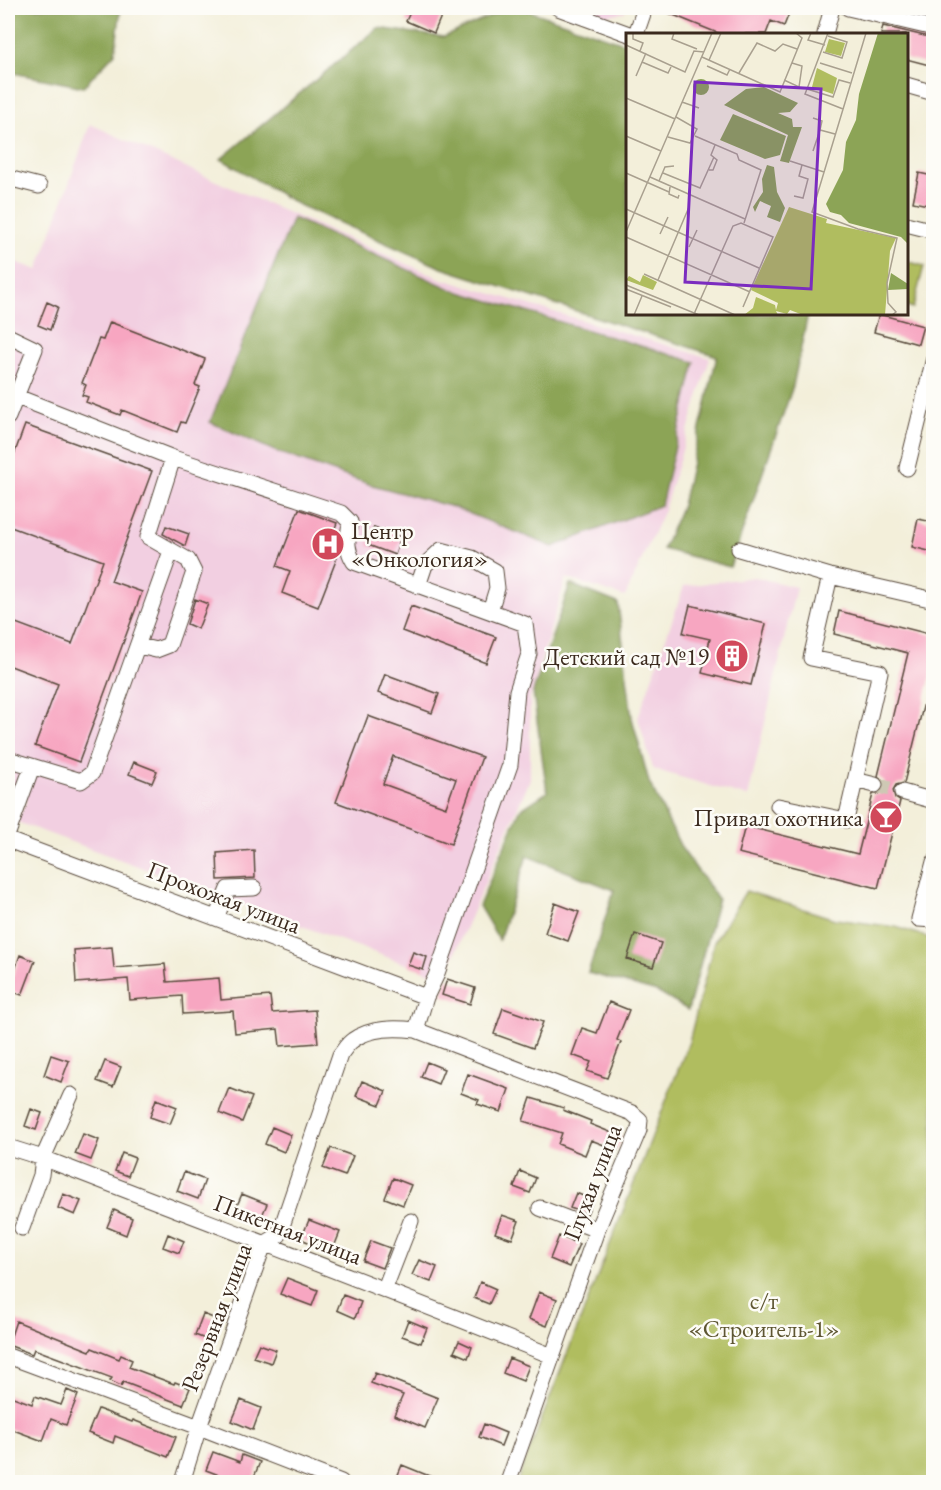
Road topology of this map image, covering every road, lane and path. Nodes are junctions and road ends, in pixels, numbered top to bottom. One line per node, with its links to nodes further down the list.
1 (558, 8): 6 (street)
2 (645, 8): 7 (street)
3 (832, 8): 8 (street)
4 (848, 8): 5 (street)
5 (933, 28)
6 (626, 33)
7 (636, 33)
8 (825, 33)
9 (908, 86): 10 (street)
10 (933, 93)
11 (8, 178): 12 (street)
12 (39, 186)
13 (908, 225): 14 (street)
14 (933, 231)
15 (8, 336): 17 (street)
16 (933, 358): 20 (street)
17 (17, 397): 18 (street); 19 (street)
18 (8, 417)
19 (173, 458): 22 (street); 24 (street)
20 (907, 468)
21 (739, 549): 23 (street)
22 (171, 551): 27 (street); 27 (street)
23 (830, 576): 25 (street); 30 (street)
24 (418, 586): 26 (street); 26 (street)
25 (933, 600)
26 (490, 611): 41 (street)
27 (139, 646): 29 (street)
28 (8, 759): 29 (street)
29 (32, 767): 35 (street)
30 (855, 780): 31 (street); 34 (street)
31 (875, 785)
32 (902, 792): 33 (street)
33 (933, 801)
34 (778, 806)
35 (8, 833)
36 (8, 840): 39 (street, Прохожая улица)
37 (933, 862): 40 (street)
38 (254, 888): 39 (street)
39 (216, 918): 41 (street, Прохожая улица)
40 (926, 920)
41 (426, 997): 42 (street)
42 (416, 1030): 43 (street, Глухая улица); 50 (street, Глухая улица)
43 (353, 1040): 51 (street, Резервная улица)
44 (71, 1095): 46 (street)
45 (8, 1147): 46 (street, Пикетная улица)
46 (43, 1158): 49 (street); 51 (street, Пикетная улица)
47 (540, 1208): 50 (street)
48 (411, 1221): 52 (street)
49 (22, 1228)
50 (597, 1230): 54 (street, Глухая улица)
51 (264, 1244): 52 (street, Пикетная улица); 55 (street, Резервная улица)
52 (385, 1288): 54 (street, Пикетная улица)
53 (8, 1356): 55 (street)
54 (552, 1356): 58 (street, Глухая улица)
55 (199, 1427): 56 (street, Резервная улица); 57 (street)
56 (182, 1482)
57 (341, 1482)
58 (508, 1482)

